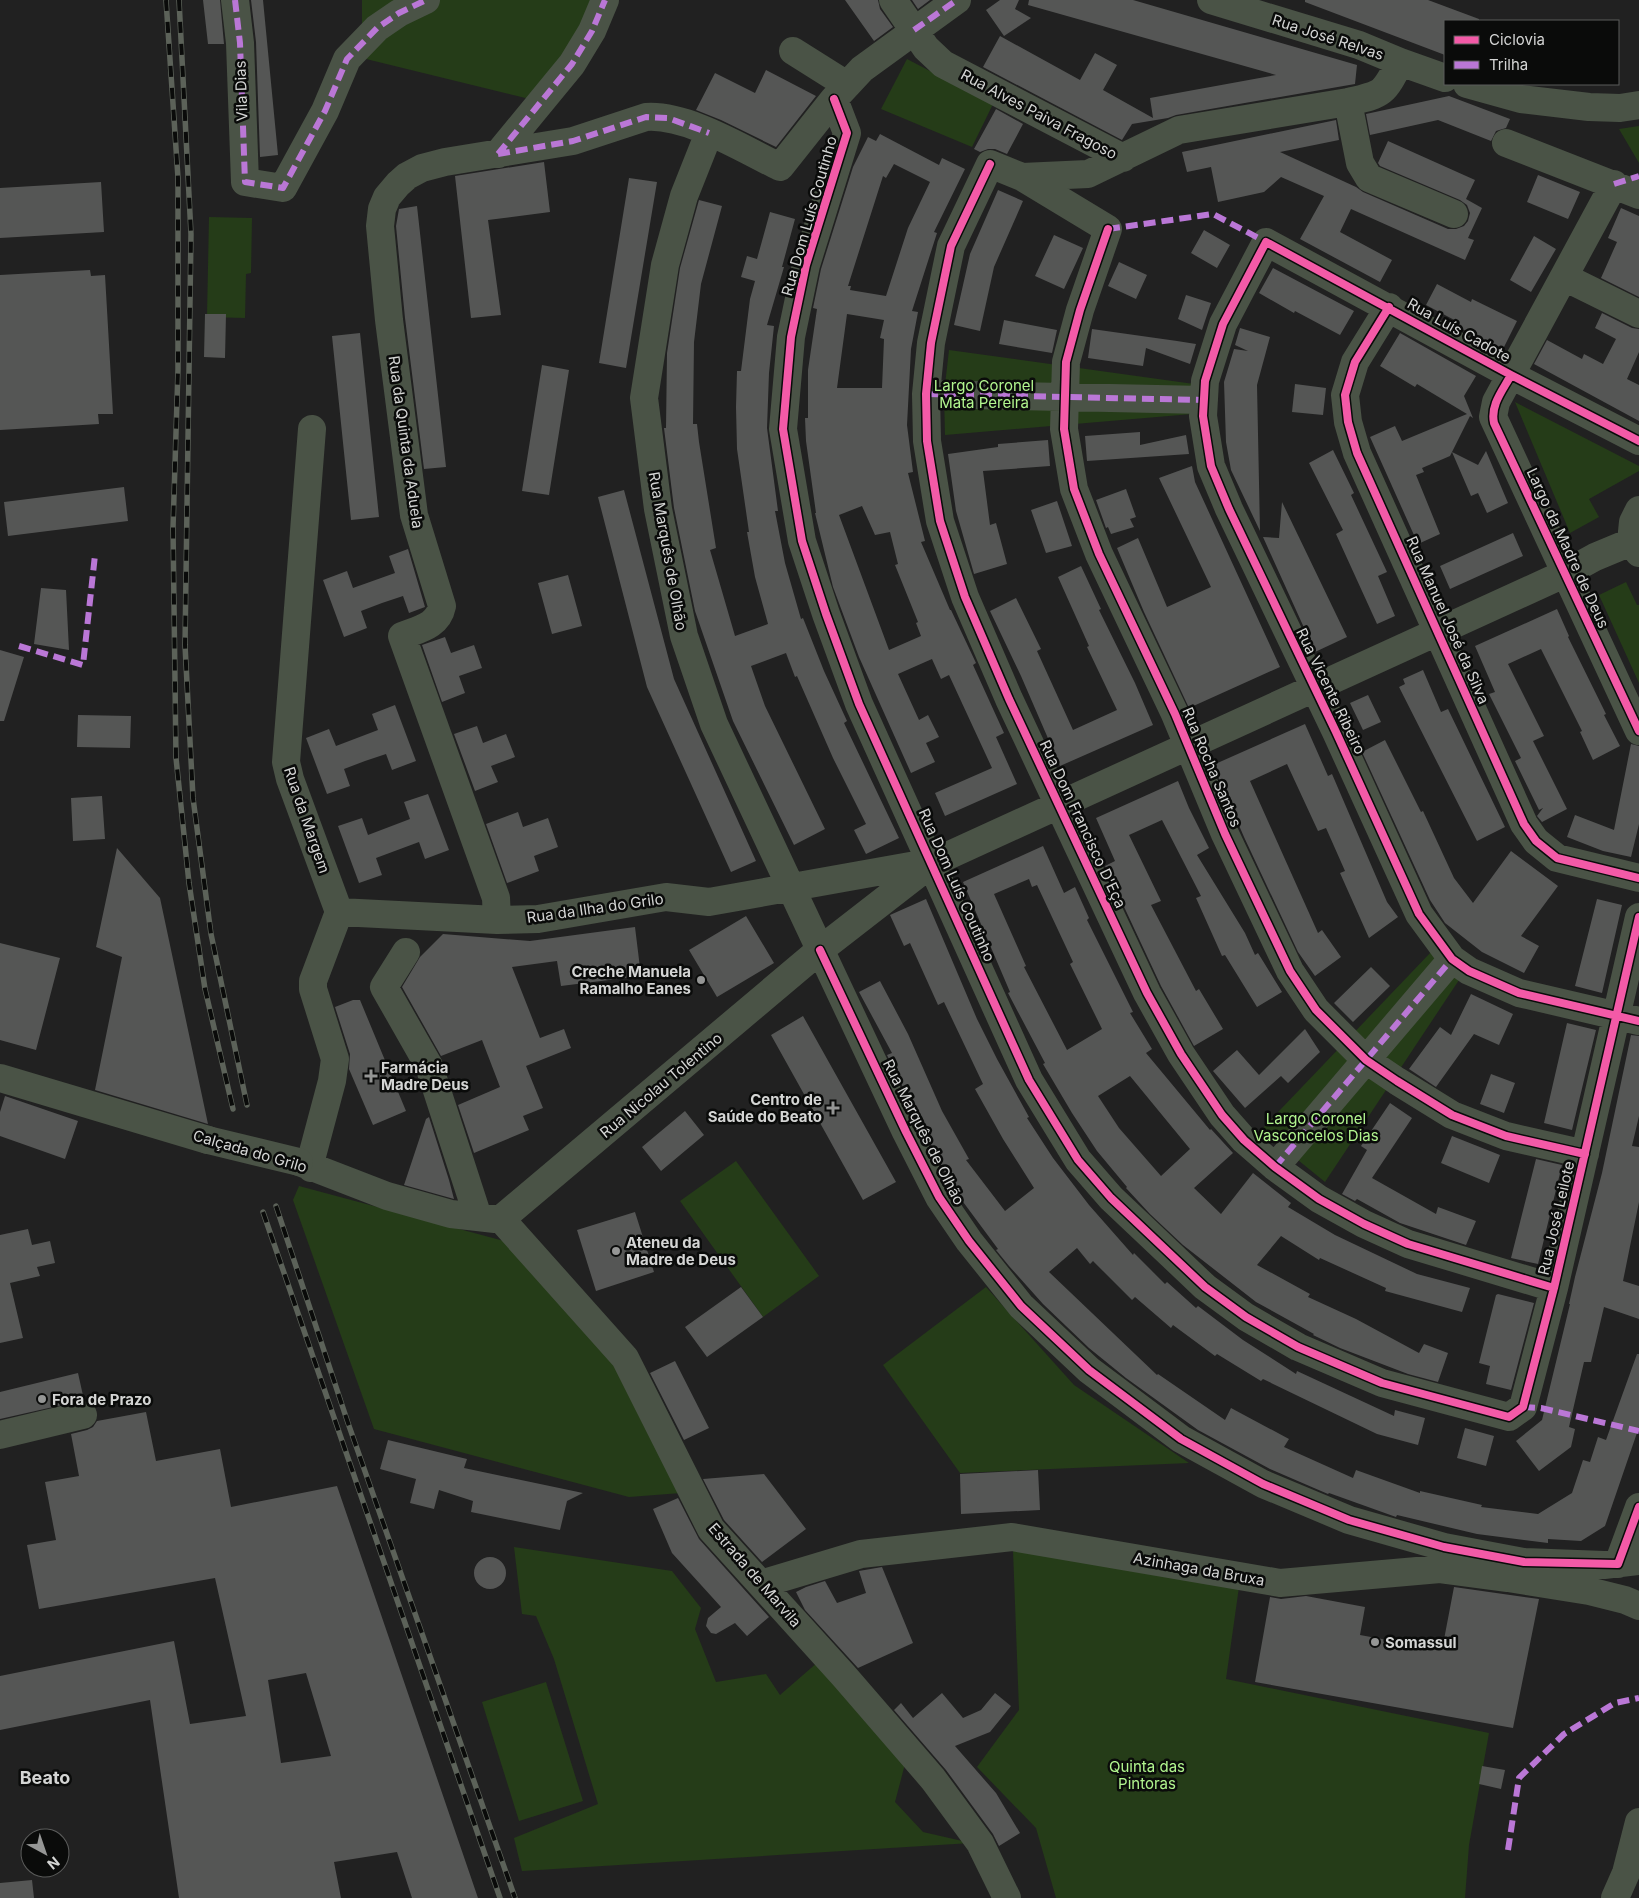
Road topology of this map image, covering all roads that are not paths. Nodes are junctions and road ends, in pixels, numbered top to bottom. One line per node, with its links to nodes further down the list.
1 (235, 0): 2 (street, Vila Dias)
2 (426, 0)
3 (605, 0): 17 (street)
4 (893, 0): 7 (street, Rua Alves Paiva Fragoso)
5 (957, 0): 7 (street)
6 (1211, 0): 9 (street, Rua José Relvas)
7 (914, 30): 12 (street); 18 (street, Rua Alves Paiva Fragoso)
8 (793, 51): 12 (street)
9 (1400, 62): 10 (street, Rua José Relvas); 13 (street, Rua Alves Paiva Fragoso)
10 (1444, 78)
11 (1471, 85): 14 (street)
12 (841, 92): 15 (street); 42 (street, Rua Dom Luís Coutinho)
13 (1348, 102): 18 (street, Rua Alves Paiva Fragoso); 22 (street)
14 (1639, 105)
15 (709, 133): 17 (street); 44 (street, Rua Marquês de Olhão)
16 (1506, 143): 20 (street)
17 (498, 154): 47 (street, Rua da Quinta da Aduela)
18 (1123, 158): 19 (street)
19 (1022, 177): 23 (street, Rua Dom Francisco D'Eça); 29 (street, Rua Dom Francisco D'Eça)
20 (1614, 184): 21 (street); 25 (street, Largo da Madre de Deus)
21 (1639, 195)
22 (1454, 214)
23 (1108, 229): 30 (street, Rua Rocha Santos)
24 (1266, 242): 26 (street, Rua Luís Cadote); 31 (street, Rua Vicente Ribeiro)
25 (1564, 277): 27 (street); 28 (street, Largo da Madre de Deus)
26 (1389, 307): 28 (street, Rua Luís Cadote); 37 (street, Rua Manuel José da Silva)
27 (1639, 314)
28 (1511, 375): 33 (street, Rua Luís Cadote); 36 (street, Largo da Madre de Deus)
29 (926, 394): 30 (street); 41 (street, Rua Dom Francisco D'Eça)
30 (1065, 397): 31 (street); 40 (street, Rua Rocha Santos)
31 (1204, 400): 38 (street, Rua Vicente Ribeiro)
32 (312, 429): 45 (street, Rua da Margem)
33 (1639, 441)
34 (1639, 510): 35 (street)
35 (1635, 547): 36 (street)
36 (1564, 574): 37 (street); 39 (street, Largo da Madre de Deus)
37 (1438, 632): 38 (street); 43 (street, Rua Manuel José da Silva)
38 (1314, 688): 40 (street); 50 (street, Rua Vicente Ribeiro)
39 (1639, 731)
40 (1188, 746): 41 (street); 52 (street, Rua Rocha Santos)
41 (1060, 804): 42 (street); 56 (street, Rua Dom Francisco D'Eça)
42 (932, 863): 44 (street, Rua da Ilha do Grilo); 48 (street); 59 (street, Rua Dom Luís Coutinho)
43 (1639, 878)
44 (790, 887): 47 (street, Rua da Ilha do Grilo); 48 (street, Rua Marquês de Olhão)
45 (339, 912): 47 (street, Rua da Ilha do Grilo); 55 (street)
46 (1639, 918): 51 (street, Rua José Leilote)
47 (497, 920)
48 (820, 950): 57 (street, Rua Nicolau Tolentino); 63 (street, Rua Marquês de Olhão)
49 (406, 952): 57 (street)
50 (1452, 959): 51 (street, Rua Vicente Ribeiro); 52 (street)
51 (1628, 1018): 54 (street, Rua José Leilote)
52 (1366, 1060): 54 (street, Rua Rocha Santos); 56 (street)
53 (0, 1078): 55 (street, Calçada do Grilo, bridge)
54 (1584, 1154): 58 (street, Rua José Leilote)
55 (305, 1165): 57 (street, Calçada do Grilo)
56 (1275, 1167): 58 (street, Rua Dom Francisco D'Eça)
57 (490, 1218): 65 (street, Estrada de Marvila)
58 (1554, 1288): 59 (street, Rua José Leilote)
59 (1522, 1407)
60 (83, 1415): 61 (street)
61 (0, 1435)
62 (1639, 1507): 64 (street)
63 (1442, 1558): 64 (street, Rua Marquês de Olhão); 65 (street, Azinhaga da Bruxa); 66 (street, Azinhaga da Bruxa)
64 (1628, 1563)
65 (761, 1584): 68 (street, Estrada de Marvila)
66 (1639, 1606)
67 (1639, 1822): 69 (street)
68 (1007, 1898)
69 (1615, 1898)

